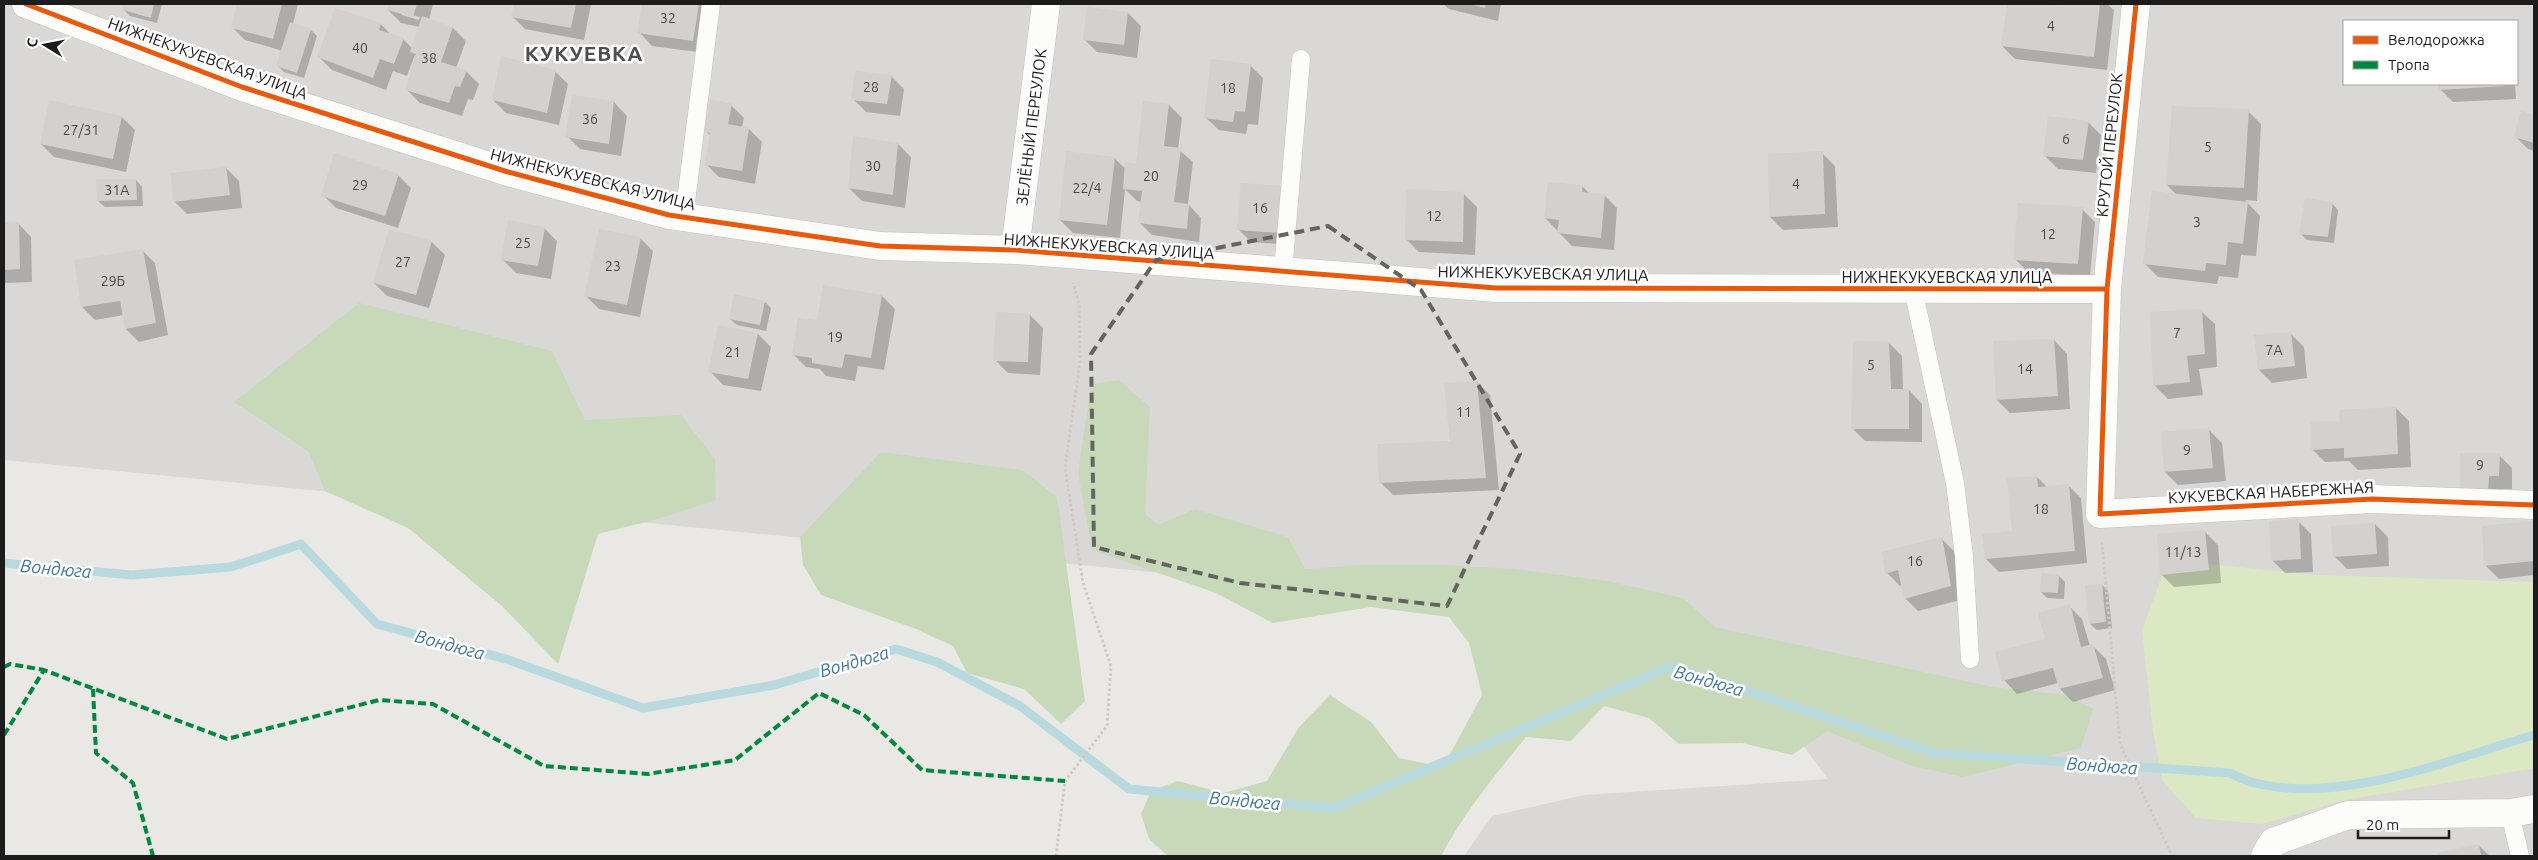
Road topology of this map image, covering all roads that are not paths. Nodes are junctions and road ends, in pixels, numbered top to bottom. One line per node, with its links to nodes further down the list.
1 (26, 4): 6 (street, НИЖНЕКУКУЕВСКАЯ УЛИЦА)
2 (712, 4): 6 (lane)
3 (1046, 4): 7 (street, ЗЕЛЁНЫЙ ПЕРЕУЛОК)
4 (2136, 4): 10 (street, КРУТОЙ ПЕРЕУЛОК)
5 (1300, 59): 8 (lane)
6 (684, 217): 7 (street, НИЖНЕКУКУЕВСКАЯ УЛИЦА)
7 (1015, 250): 8 (street, НИЖНЕКУКУЕВСКАЯ УЛИЦА)
8 (1283, 272): 9 (street, НИЖНЕКУКУЕВСКАЯ УЛИЦА)
9 (1913, 289): 10 (street, НИЖНЕКУКУЕВСКАЯ УЛИЦА); 13 (lane)
10 (2106, 289): 12 (street, КРУТОЙ ПЕРЕУЛОК)
11 (2534, 505): 12 (street, КУКУЕВСКАЯ НАБЕРЕЖНАЯ)
12 (2100, 514)
13 (1970, 659)
14 (2522, 811): 15 (street); 16 (lane)
15 (2265, 856)
16 (2520, 856)

